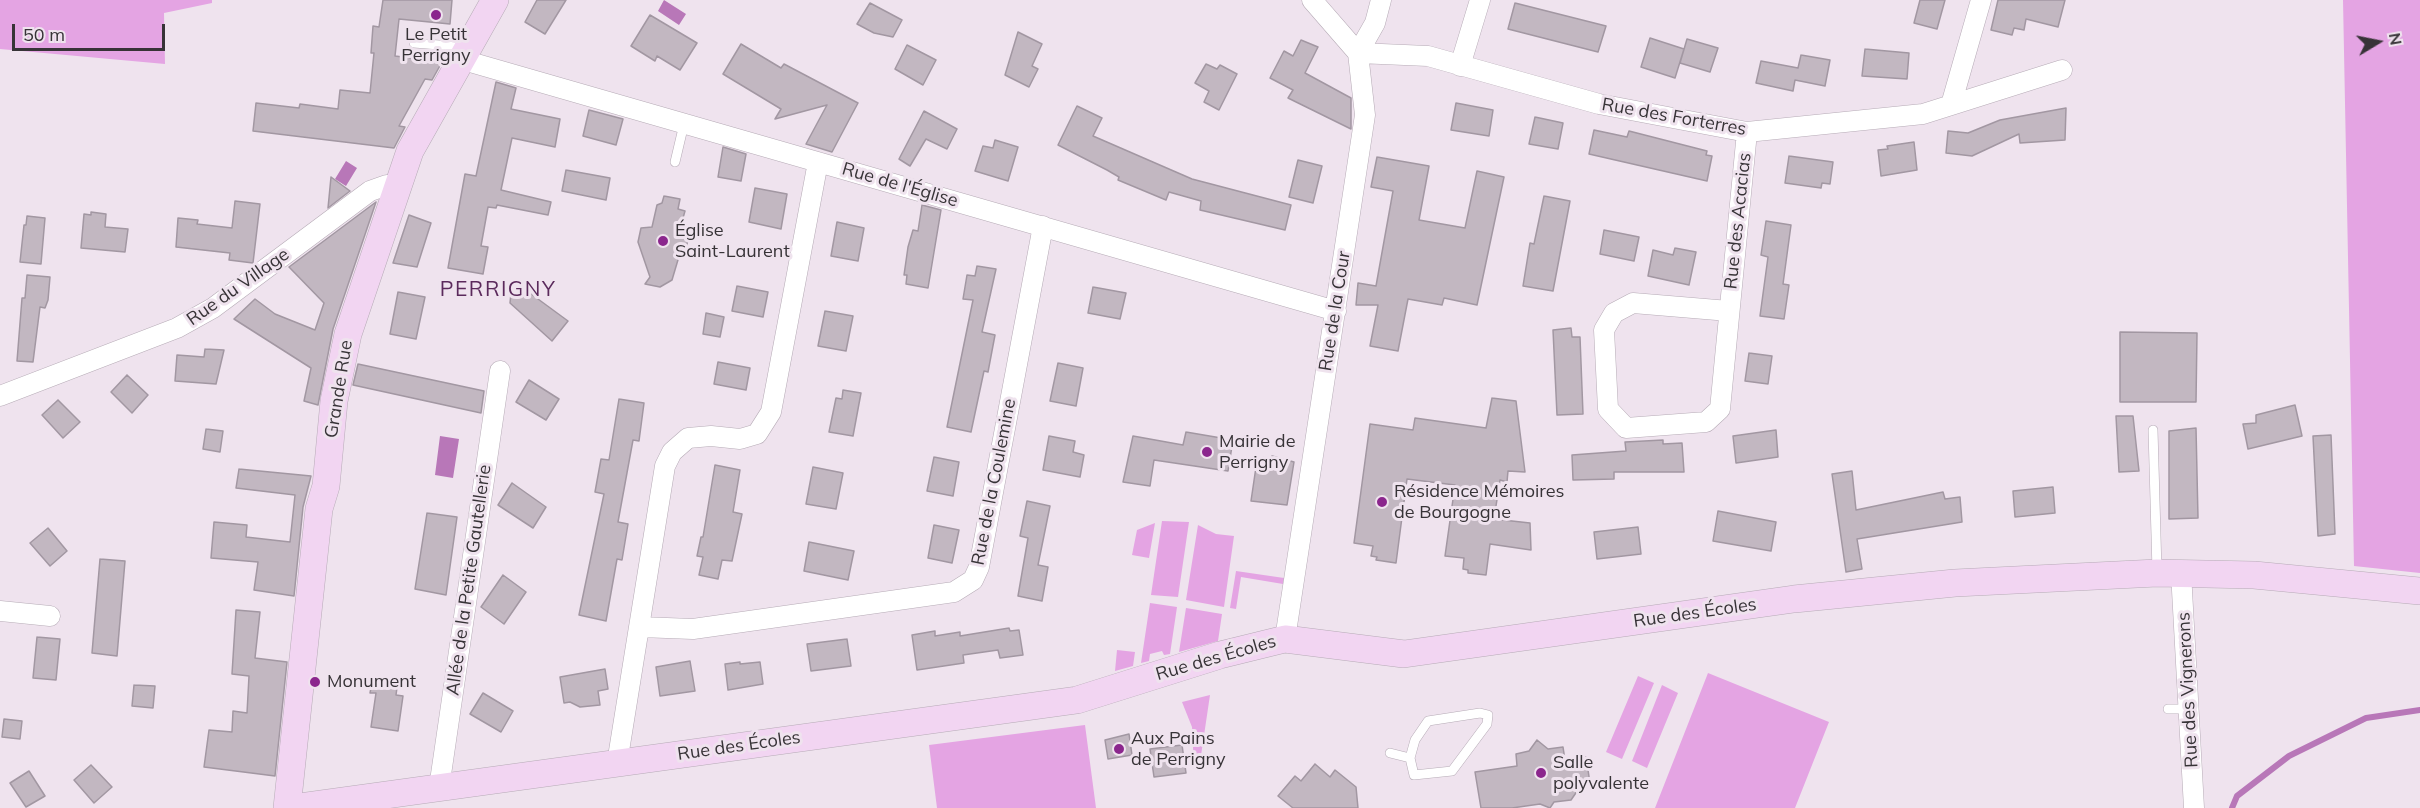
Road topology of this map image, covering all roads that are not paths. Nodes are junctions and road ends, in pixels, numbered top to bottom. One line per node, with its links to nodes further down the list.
1 (495, 0): 8 (main road, Grande Rue)
2 (1312, 0): 7 (street)
3 (1381, 0): 7 (street)
4 (1480, 0): 9 (street)
5 (1981, 0): 11 (street)
6 (414, 43): 8 (lane)
7 (1358, 52): 9 (street, Rue des Forterres); 18 (street, Rue de la Cour)
8 (466, 54): 12 (street, Rue de l'Église); 16 (main road, Grande Rue)
9 (1460, 66): 13 (street, Rue des Forterres)
10 (2062, 70): 11 (street, Rue des Forterres)
11 (1952, 105): 13 (street, Rue des Forterres)
12 (684, 124): 14 (lane); 15 (street, Rue de l'Église)
13 (1747, 132): 19 (street, Rue des Acacias)
14 (675, 162)
15 (818, 162): 17 (street, Rue de l'Église); 27 (street)
16 (397, 187): 21 (street, Rue du Village); 35 (main road, Grande Rue)
17 (1043, 226): 18 (street, Rue de l'Église); 27 (street, Rue de la Coulemine)
18 (1336, 311): 28 (street, Rue de la Cour)
19 (1729, 311): 19 (street, Rue des Acacias)
20 (500, 371): 34 (street, Allée de la Petite Gautellerie)
21 (0, 396)
22 (2153, 430): 23 (lane)
23 (2169, 573): 24 (main road, Rue des Écoles); 28 (main road, Rue des Écoles); 30 (street, Rue des Vignerons)
24 (2420, 591)
25 (0, 611): 26 (street)
26 (50, 616)
27 (639, 627): 33 (street)
28 (1285, 639): 33 (main road, Rue des Écoles)
29 (2168, 709): 30 (lane)
30 (2189, 709): 36 (street, Rue des Vignerons)
31 (1390, 753): 32 (lane)
32 (1410, 758): 32 (lane)
33 (621, 762): 34 (main road, Rue des Écoles)
34 (439, 788): 35 (main road, Rue des Écoles)
35 (289, 808)
36 (2194, 808)

